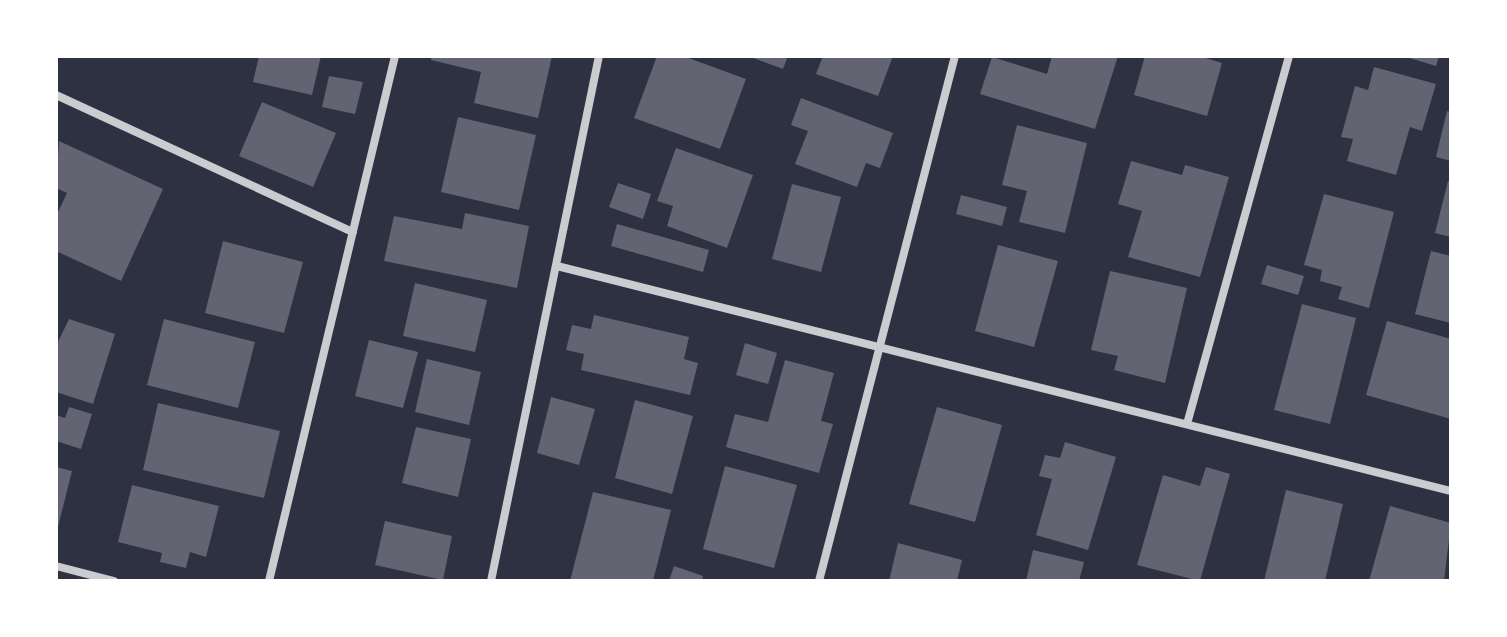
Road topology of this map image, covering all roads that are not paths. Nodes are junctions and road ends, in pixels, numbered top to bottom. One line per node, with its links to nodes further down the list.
1 (395, 56): 6 (street)
2 (599, 56): 7 (street)
3 (955, 56): 8 (street)
4 (1289, 56): 9 (street)
5 (56, 95): 6 (street)
6 (353, 232): 13 (street)
7 (557, 266): 8 (street); 14 (street)
8 (879, 346): 9 (street); 15 (street)
9 (1187, 424): 10 (street)
10 (1451, 491)
11 (56, 566): 12 (street)
12 (114, 581)
13 (269, 581)
14 (491, 581)
15 (819, 581)

